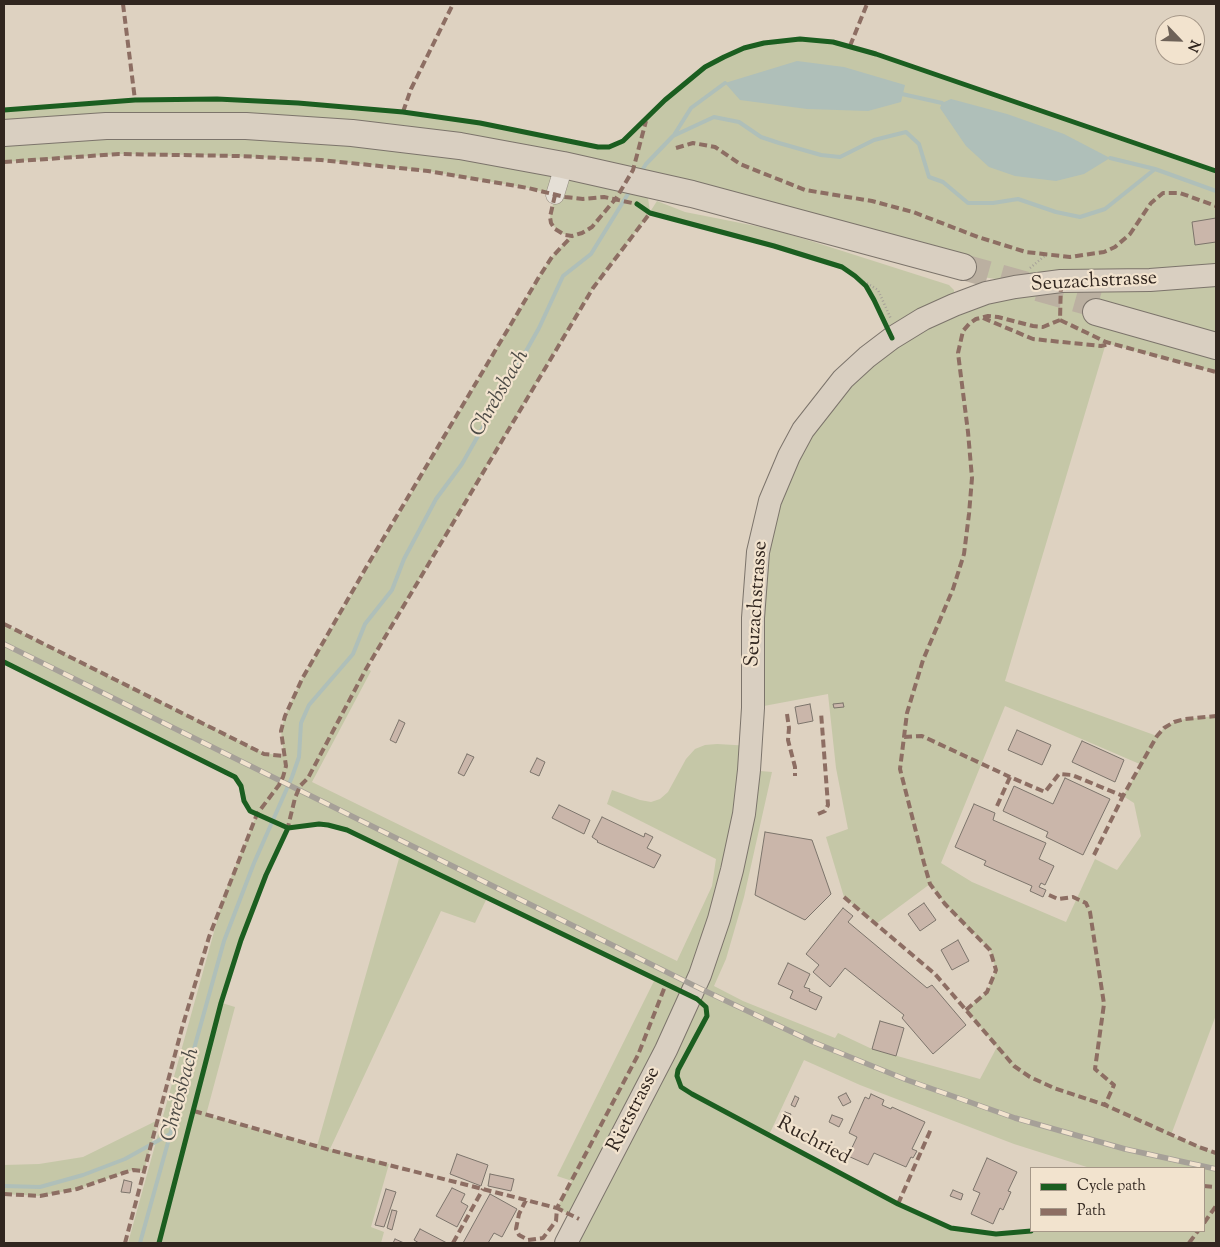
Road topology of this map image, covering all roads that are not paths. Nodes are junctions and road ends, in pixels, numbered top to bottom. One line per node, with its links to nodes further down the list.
1 (4, 132): 3 (highway)
2 (4, 140): 3 (highway)
3 (618, 180): 4 (highway)
4 (962, 271)
5 (1216, 275): 8 (main road, Seuzachstrasse)
6 (1216, 338): 7 (highway)
7 (1216, 346)
8 (700, 975): 9 (main road, Rietstrasse)
9 (566, 1243)

